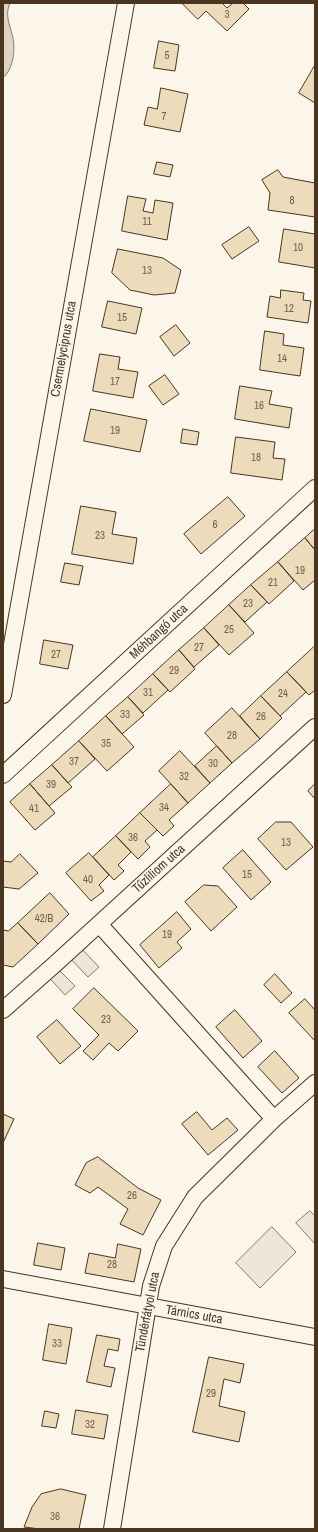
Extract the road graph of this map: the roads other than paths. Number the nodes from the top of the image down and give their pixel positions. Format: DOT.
graph roads {
  1 [pos="126,3"];
  2 [pos="315,488"];
  3 [pos="3,695"];
  4 [pos="315,727"];
  5 [pos="3,775"];
  6 [pos="99,924"];
  7 [pos="3,1010"];
  8 [pos="315,1083"];
  9 [pos="274,1119"];
  10 [pos="3,1279"];
  11 [pos="147,1307"];
  12 [pos="315,1337"];
  13 [pos="112,1529"];
  1 -- 3 [label="street, Csermelyciprus utca"];
  2 -- 5 [label="street, Méhbangó utca"];
  4 -- 6 [label="street, Tűzliliom utca"];
  6 -- 7 [label="street, Tűzliliom utca"];
  6 -- 9 [label="street"];
  8 -- 9 [label="street, Tündérfátyol utca"];
  9 -- 11 [label="street, Tündérfátyol utca"];
  10 -- 11 [label="street, Tárnics utca"];
  11 -- 12 [label="street, Tárnics utca"];
  11 -- 13 [label="street, Tündérfátyol utca"];
}
